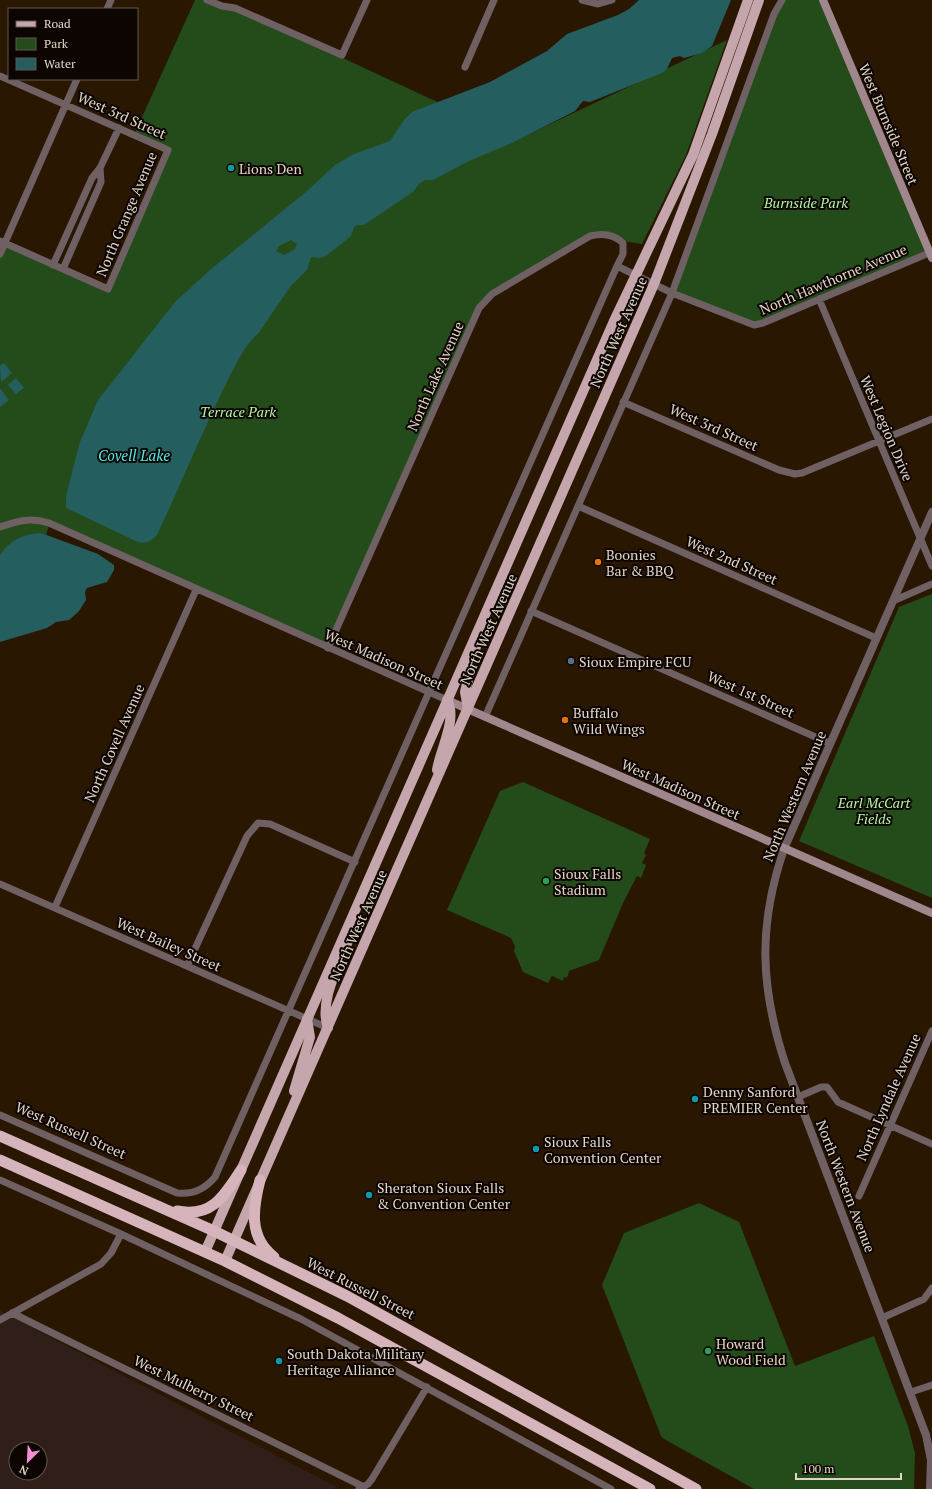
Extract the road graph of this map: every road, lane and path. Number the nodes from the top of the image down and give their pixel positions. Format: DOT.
graph roads {
  1 [pos="207,0"];
  2 [pos="239,0"];
  3 [pos="367,0"];
  4 [pos="494,0"];
  5 [pos="582,0"];
  6 [pos="612,0"];
  7 [pos="748,0"];
  8 [pos="759,0"];
  9 [pos="782,0"];
  10 [pos="823,0"];
  11 [pos="235,8"];
  12 [pos="464,67"];
  13 [pos="9,80"];
  14 [pos="77,80"];
  15 [pos="66,105"];
  16 [pos="119,128"];
  17 [pos="168,150"];
  18 [pos="100,168"];
  19 [pos="2,242"];
  20 [pos="0,254"];
  21 [pos="931,256"];
  22 [pos="53,265"];
  23 [pos="617,266"];
  24 [pos="63,269"];
  25 [pos="635,276"];
  26 [pos="654,284"];
  27 [pos="672,293"];
  28 [pos="819,299"];
  29 [pos="623,402"];
  30 [pos="932,419"];
  31 [pos="878,440"];
  32 [pos="578,506"];
  33 [pos="932,512"];
  34 [pos="0,527"];
  35 [pos="920,538"];
  36 [pos="932,566"];
  37 [pos="932,584"];
  38 [pos="196,590"];
  39 [pos="893,601"];
  40 [pos="531,611"];
  41 [pos="478,630"];
  42 [pos="876,638"];
  43 [pos="328,648"];
  44 [pos="429,693"];
  45 [pos="447,700"];
  46 [pos="468,709"];
  47 [pos="485,717"];
  48 [pos="829,743"];
  49 [pos="436,784"];
  50 [pos="784,848"];
  51 [pos="355,862"];
  52 [pos="0,884"];
  53 [pos="55,907"];
  54 [pos="356,907"];
  55 [pos="932,913"];
  56 [pos="187,966"];
  57 [pos="289,1011"];
  58 [pos="307,1019"];
  59 [pos="328,1028"];
  60 [pos="932,1031"];
  61 [pos="798,1097"];
  62 [pos="292,1106"];
  63 [pos="0,1115"];
  64 [pos="889,1126"];
  65 [pos="0,1136"];
  66 [pos="932,1144"];
  67 [pos="0,1160"];
  68 [pos="240,1170"];
  69 [pos="0,1180"];
  70 [pos="260,1180"];
  71 [pos="198,1191"];
  72 [pos="134,1196"];
  73 [pos="859,1196"];
  74 [pos="214,1231"];
  75 [pos="121,1234"];
  76 [pos="234,1241"];
  77 [pos="205,1252"];
  78 [pos="225,1261"];
  79 [pos="289,1268"];
  80 [pos="932,1288"];
  81 [pos="12,1313"];
  82 [pos="882,1318"];
  83 [pos="0,1320"];
  84 [pos="932,1385"];
  85 [pos="427,1386"];
  86 [pos="911,1392"];
  87 [pos="361,1488"];
  88 [pos="611,1489"];
  89 [pos="650,1489"];
  90 [pos="696,1489"];
  91 [pos="930,1489"];
  1 -- 11 [label="street"];
  2 -- 11 [label="street"];
  3 -- 11 [label="street"];
  4 -- 12 [label="street"];
  5 -- 6 [label="street"];
  7 -- 25 [label="main road, North West Avenue"];
  8 -- 26 [label="main road, North West Avenue"];
  9 -- 27 [label="street"];
  10 -- 21 [label="main road, West Burnside Street"];
  13 -- 15 [label="street, West 3rd Street"];
  14 -- 15 [label="street"];
  15 -- 16 [label="street, West 3rd Street"];
  15 -- 19 [label="street"];
  16 -- 17 [label="street, West 3rd Street"];
  16 -- 18 [label="street"];
  17 -- 24 [label="street, North Grange Avenue"];
  18 -- 22 [label="street"];
  18 -- 24 [label="street"];
  19 -- 20 [label="street"];
  19 -- 22 [label="street"];
  21 -- 28 [label="street, North Hawthorne Avenue"];
  22 -- 24 [label="street"];
  23 -- 25 [label="street"];
  23 -- 43 [label="street, North Lake Avenue"];
  23 -- 44 [label="street, North West Avenue"];
  25 -- 26 [label="street, North Hawthorne Avenue"];
  25 -- 41 [label="main road, North West Avenue"];
  26 -- 27 [label="street, North Hawthorne Avenue"];
  26 -- 46 [label="main road, North West Avenue"];
  27 -- 28 [label="street, North Hawthorne Avenue"];
  27 -- 29 [label="street"];
  28 -- 31 [label="street, West Legion Drive"];
  29 -- 31 [label="street, West 3rd Street"];
  29 -- 32 [label="street"];
  30 -- 31 [label="street"];
  31 -- 35 [label="street, West Legion Drive"];
  32 -- 40 [label="street"];
  32 -- 42 [label="street, West 2nd Street"];
  33 -- 35 [label="street, North Western Avenue"];
  34 -- 38 [label="street, West Madison Street"];
  35 -- 36 [label="street, West Legion Drive"];
  35 -- 39 [label="street, North Western Avenue"];
  37 -- 39 [label="street"];
  38 -- 43 [label="street, West Madison Street"];
  38 -- 53 [label="street, North Covell Avenue"];
  39 -- 42 [label="street, North Western Avenue"];
  40 -- 47 [label="street"];
  40 -- 48 [label="street, West 1st Street"];
  41 -- 45 [label="main road, North West Avenue"];
  41 -- 46 [label="main road"];
  42 -- 48 [label="street, North Western Avenue"];
  43 -- 44 [label="street, West Madison Street"];
  44 -- 45 [label="street, West Madison Street"];
  44 -- 51 [label="street, North West Avenue"];
  45 -- 46 [label="main road, West Madison Street"];
  45 -- 49 [label="main road"];
  45 -- 54 [label="main road, North West Avenue"];
  46 -- 47 [label="main road, West Madison Street"];
  46 -- 49 [label="main road, North West Avenue"];
  47 -- 50 [label="main road, West Madison Street"];
  48 -- 50 [label="street, North Western Avenue"];
  49 -- 59 [label="main road, North West Avenue"];
  50 -- 55 [label="main road, West Madison Street"];
  50 -- 61 [label="street, North Western Avenue"];
  51 -- 56 [label="street"];
  51 -- 57 [label="street, North West Avenue"];
  52 -- 53 [label="street, West Bailey Street"];
  53 -- 56 [label="street, West Bailey Street"];
  54 -- 58 [label="main road, North West Avenue"];
  54 -- 59 [label="main road"];
  56 -- 57 [label="street, West Bailey Street"];
  57 -- 58 [label="street, West Bailey Street"];
  57 -- 71 [label="street, North West Avenue"];
  58 -- 59 [label="street, West Bailey Street"];
  58 -- 62 [label="main road"];
  58 -- 68 [label="main road, North West Avenue"];
  59 -- 62 [label="main road, North West Avenue"];
  60 -- 64 [label="street, North Lyndale Avenue"];
  61 -- 64 [label="street"];
  61 -- 82 [label="street, North Western Avenue"];
  62 -- 70 [label="main road, North West Avenue"];
  63 -- 71 [label="street, West Russell Street"];
  64 -- 66 [label="street"];
  64 -- 73 [label="street, North Lyndale Avenue"];
  65 -- 72 [label="highway, West Russell Street"];
  67 -- 77 [label="highway"];
  68 -- 72 [label="highway"];
  68 -- 74 [label="main road, North West Avenue"];
  69 -- 75 [label="street"];
  70 -- 76 [label="main road, North West Avenue"];
  70 -- 79 [label="highway"];
  72 -- 74 [label="highway, West Russell Street"];
  74 -- 76 [label="highway, West Russell Street"];
  74 -- 77 [label="main road, North West Avenue"];
  75 -- 81 [label="street"];
  75 -- 85 [label="street"];
  76 -- 78 [label="main road, North West Avenue"];
  76 -- 79 [label="highway, West Russell Street"];
  77 -- 78 [label="highway"];
  78 -- 89 [label="highway"];
  79 -- 90 [label="highway, West Russell Street"];
  80 -- 82 [label="street"];
  81 -- 83 [label="street"];
  81 -- 87 [label="street, West Mulberry Street"];
  82 -- 86 [label="street, North Western Avenue"];
  84 -- 86 [label="street"];
  85 -- 87 [label="street"];
  85 -- 88 [label="street"];
  86 -- 91 [label="street, North Western Avenue"];
}
